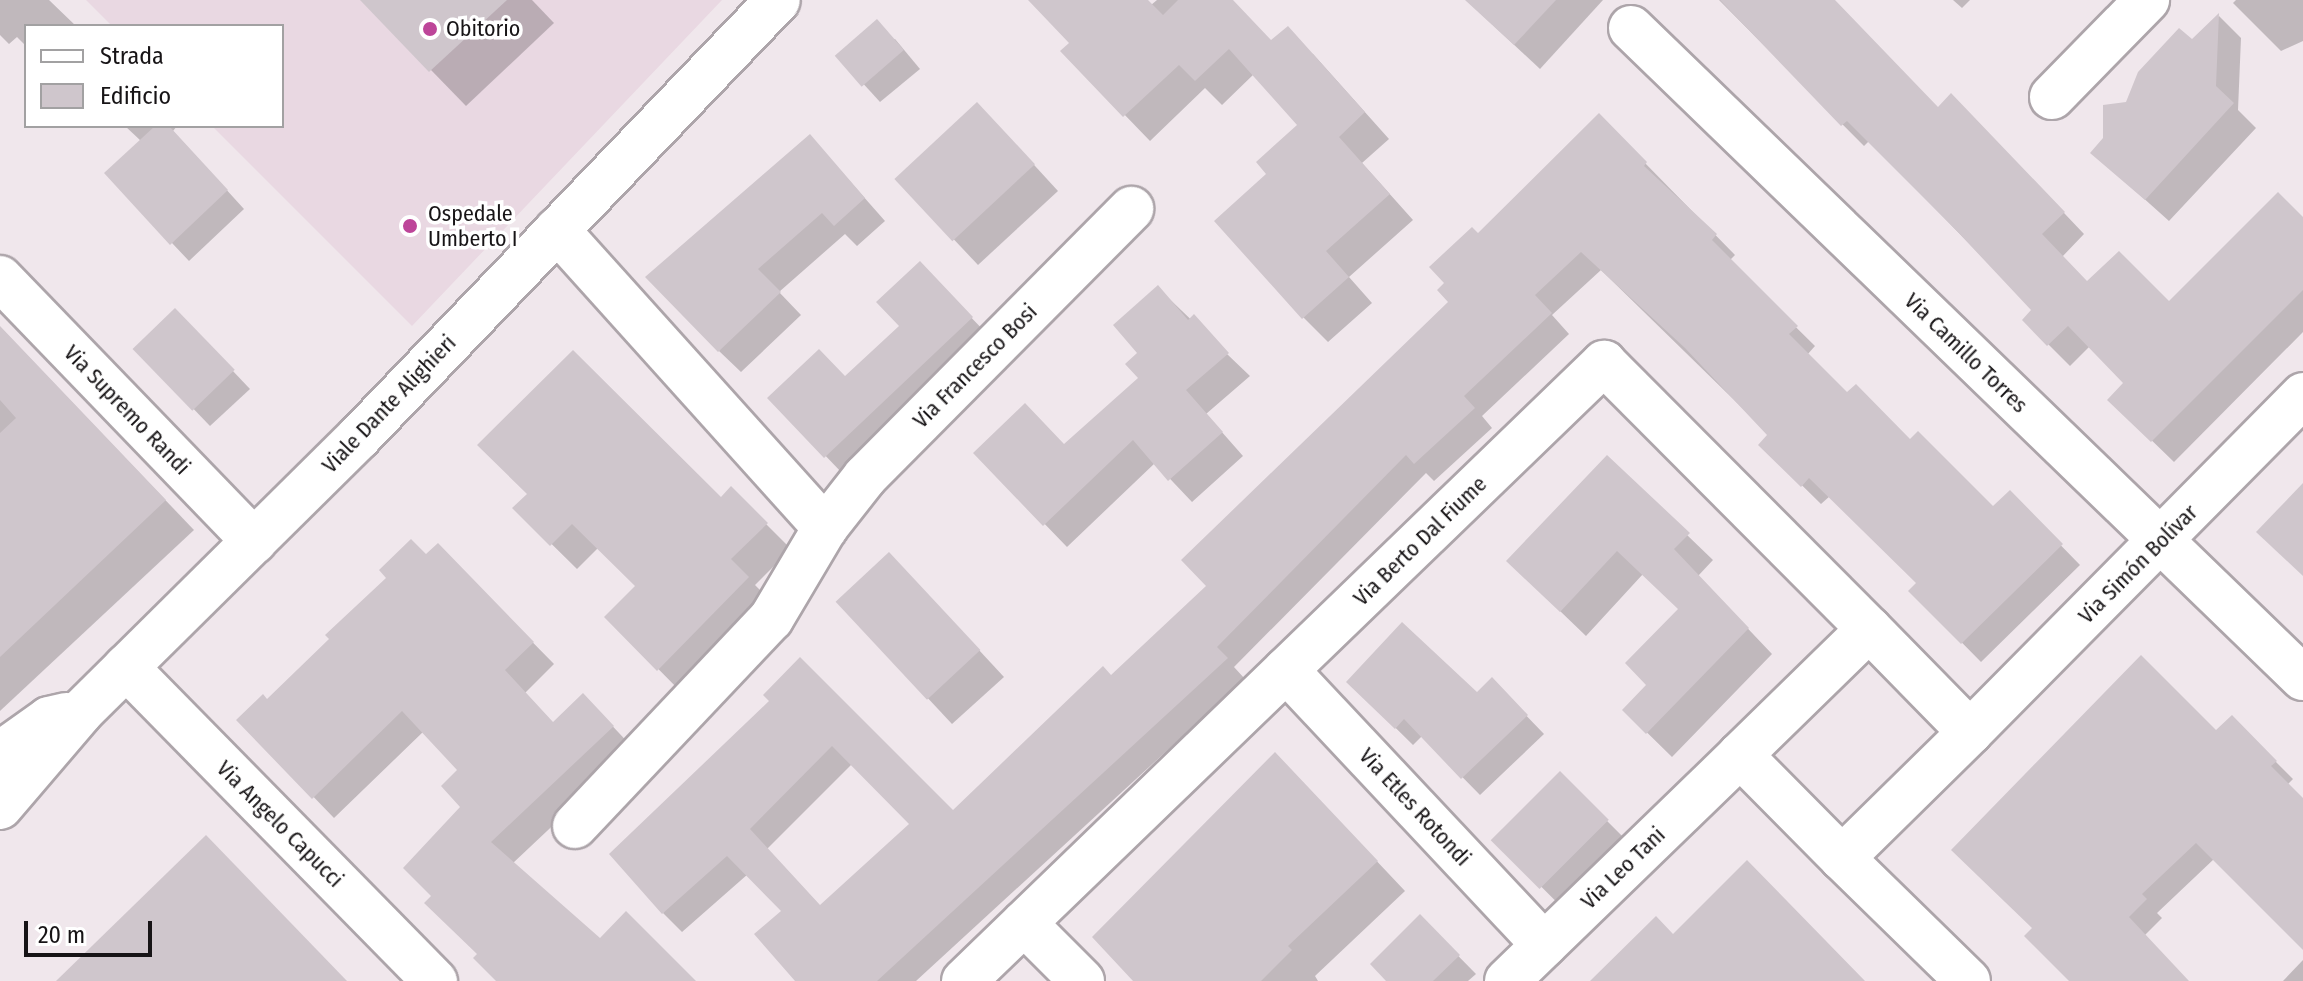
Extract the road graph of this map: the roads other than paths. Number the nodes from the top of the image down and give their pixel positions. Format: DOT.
graph roads {
  1 [pos="778,0"];
  2 [pos="2147,0"];
  3 [pos="1631,28"];
  4 [pos="2052,97"];
  5 [pos="1131,209"];
  6 [pos="557,230"];
  7 [pos="0,278"];
  8 [pos="2303,395"];
  9 [pos="825,528"];
  10 [pos="254,541"];
  11 [pos="2161,543"];
  12 [pos="1869,629"];
  13 [pos="126,667"];
  14 [pos="1286,670"];
  15 [pos="2303,678"];
  16 [pos="81,712"];
  17 [pos="1970,732"];
  18 [pos="0,754"];
  19 [pos="1740,755"];
  20 [pos="0,807"];
  21 [pos="575,826"];
  22 [pos="1842,858"];
  23 [pos="1024,923"];
  24 [pos="1544,945"];
  25 [pos="435,981"];
  26 [pos="964,981"];
  27 [pos="1082,981"];
  28 [pos="1507,981"];
  29 [pos="1968,981"];
  1 -- 6 [label="street, Viale Dante Alighieri"];
  2 -- 4 [label="street"];
  3 -- 11 [label="street, Via Camillo Torres"];
  5 -- 9 [label="street, Via Francesco Bosi"];
  6 -- 9 [label="street"];
  6 -- 10 [label="street, Viale Dante Alighieri"];
  7 -- 10 [label="street, Via Supremo Randi"];
  8 -- 11 [label="street, Via Simón Bolívar"];
  9 -- 21 [label="street, Via Francesco Bosi"];
  10 -- 13 [label="street, Viale Dante Alighieri"];
  11 -- 15 [label="street, Via Camillo Torres"];
  11 -- 17 [label="street, Via Simón Bolívar"];
  12 -- 14 [label="street, Via Berto Dal Fiume"];
  12 -- 17 [label="street"];
  12 -- 19 [label="street, Via Leo Tani"];
  13 -- 16 [label="street, Viale Dante Alighieri"];
  13 -- 25 [label="street, Via Angelo Capucci"];
  14 -- 23 [label="street, Via Berto Dal Fiume"];
  14 -- 24 [label="street, Via Etles Rotondi"];
  16 -- 18 [label="street"];
  16 -- 20 [label="street, Viale Dante Alighieri"];
  17 -- 22 [label="street, Via Simón Bolívar"];
  19 -- 22 [label="street"];
  19 -- 24 [label="street, Via Leo Tani"];
  22 -- 29 [label="street"];
  23 -- 26 [label="street, Via Berto Dal Fiume"];
  23 -- 27 [label="street"];
  24 -- 28 [label="street, Via Leo Tani"];
}
